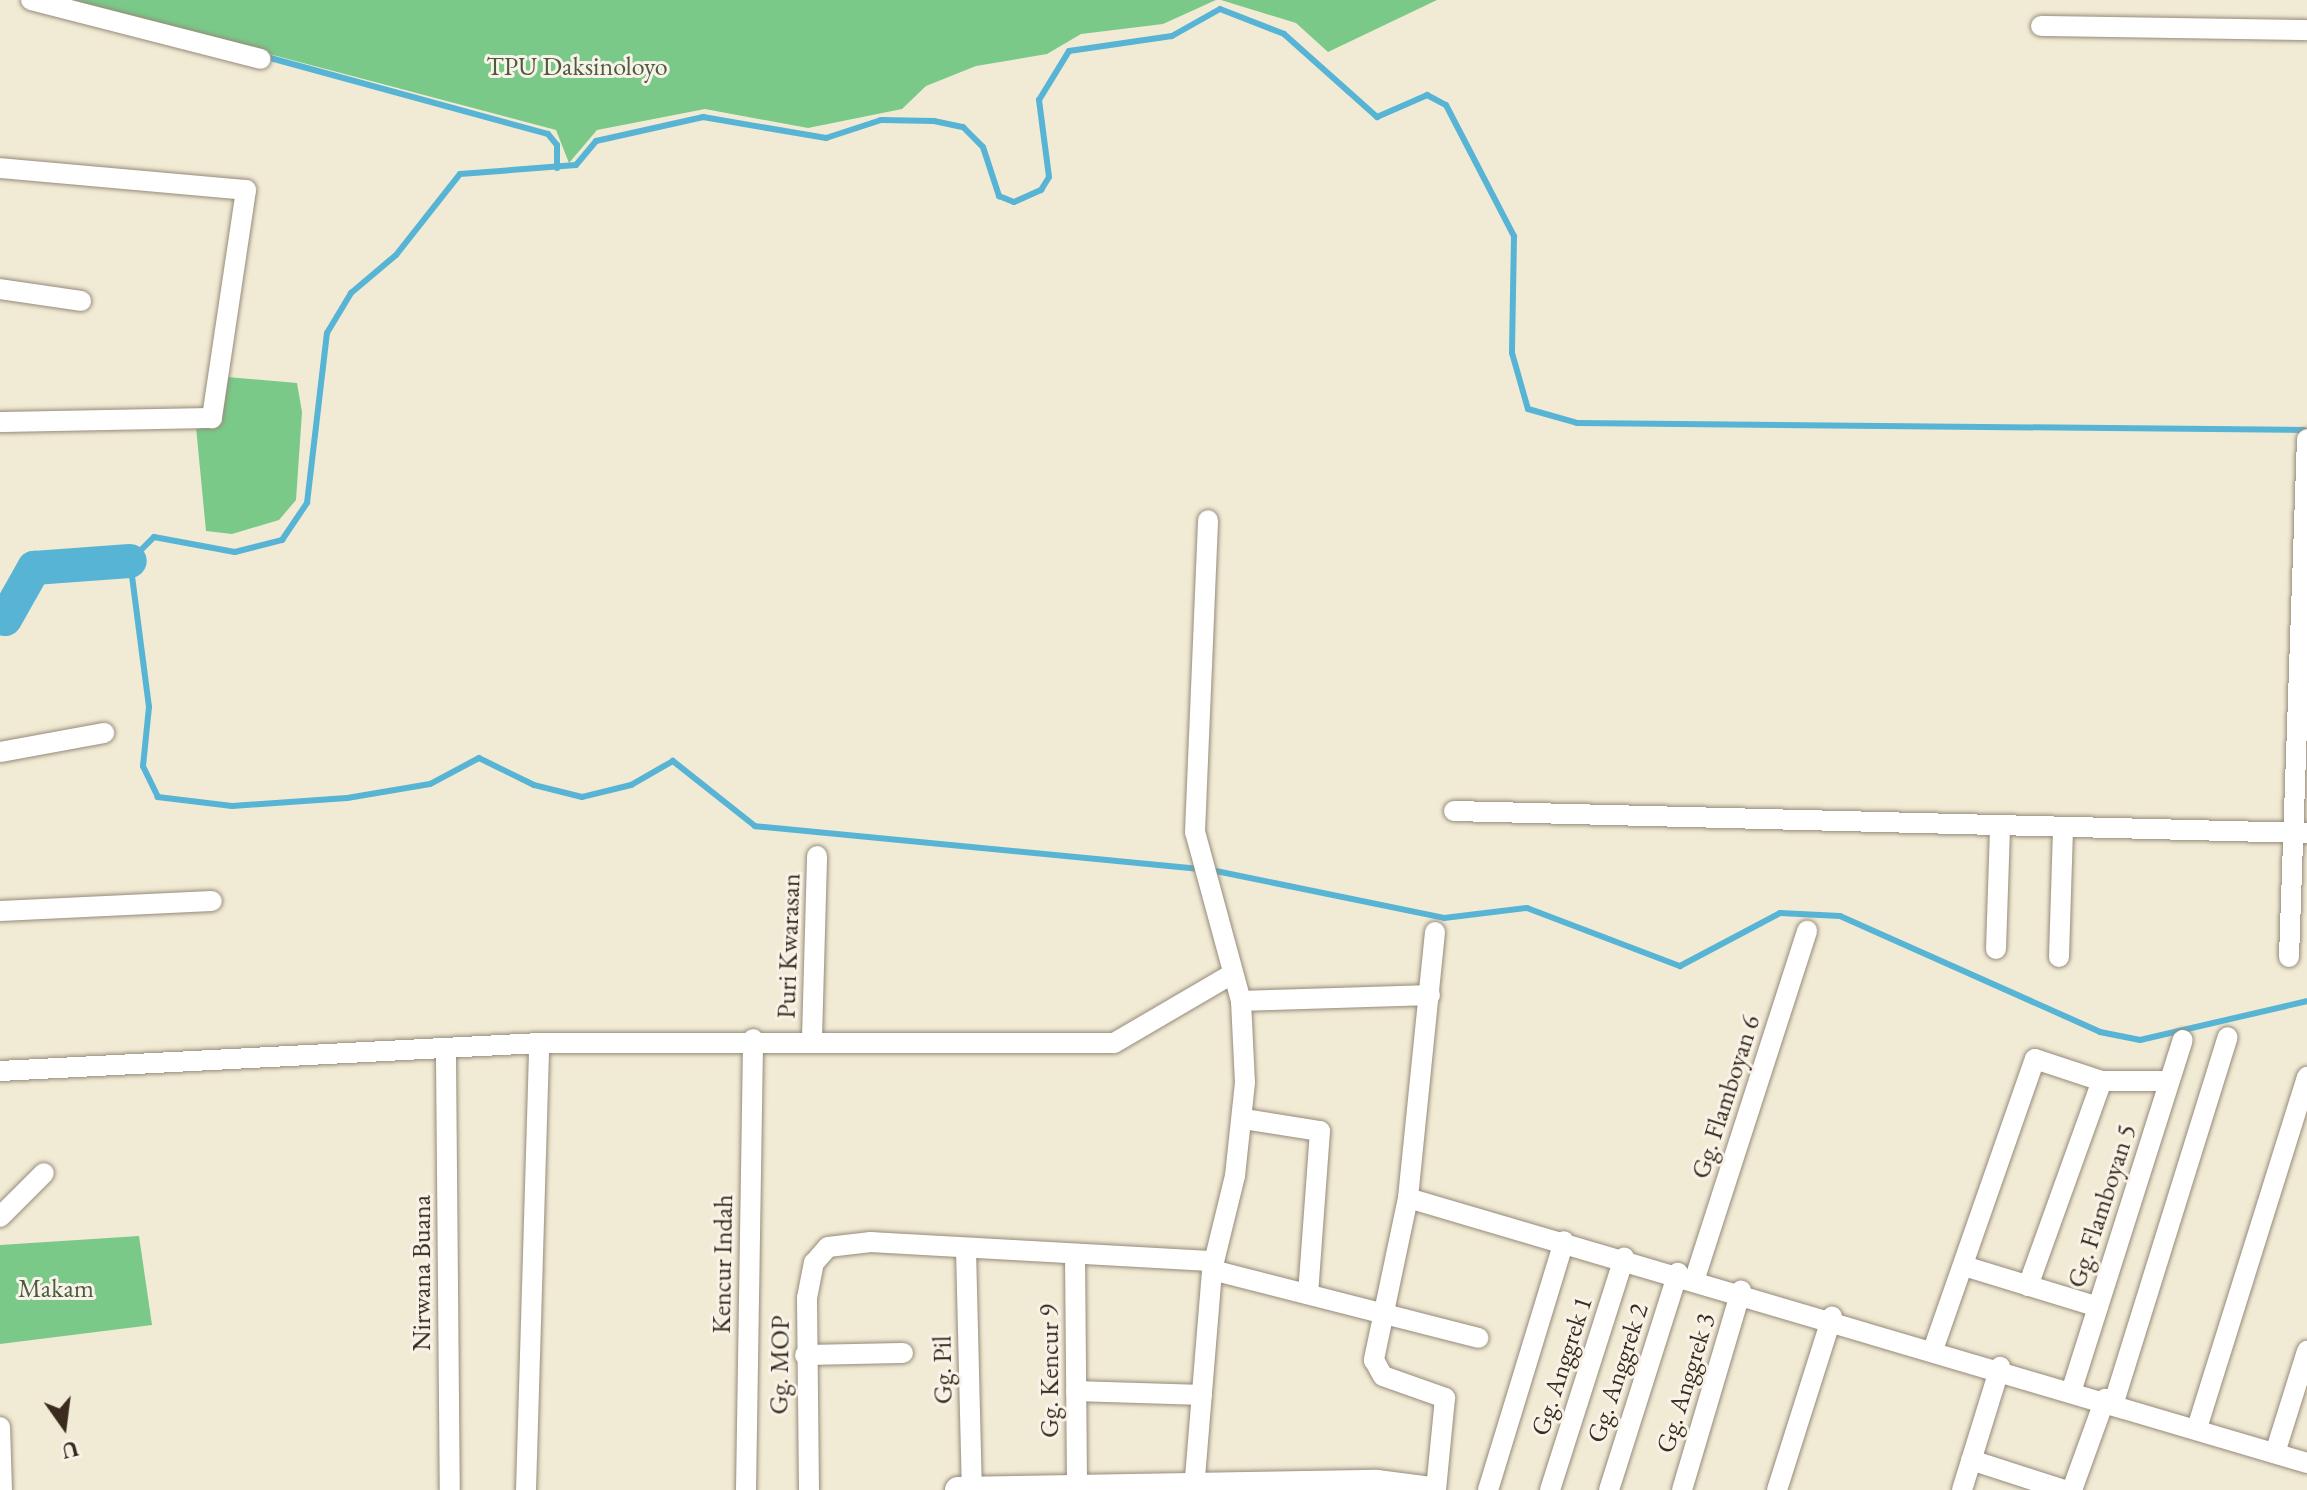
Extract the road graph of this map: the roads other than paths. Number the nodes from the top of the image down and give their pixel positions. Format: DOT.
graph roads {
  1 [pos="31,0"];
  2 [pos="2041,26"];
  3 [pos="2307,30"];
  4 [pos="261,59"];
  5 [pos="0,168"];
  6 [pos="0,289"];
  7 [pos="81,301"];
  8 [pos="0,422"];
  9 [pos="2307,439"];
  10 [pos="1208,520"];
  11 [pos="104,733"];
  12 [pos="0,752"];
  13 [pos="1454,811"];
  14 [pos="2000,828"];
  15 [pos="2063,830"];
  16 [pos="2300,833"];
  17 [pos="817,856"];
  18 [pos="212,901"];
  19 [pos="0,911"];
  20 [pos="1807,931"];
  21 [pos="1435,932"];
  22 [pos="1996,949"];
  23 [pos="2059,957"];
  24 [pos="2289,957"];
  25 [pos="1232,974"];
  26 [pos="1430,995"];
  27 [pos="1241,1001"];
  28 [pos="2228,1037"];
  29 [pos="812,1038"];
  30 [pos="753,1039"];
  31 [pos="2183,1040"];
  32 [pos="539,1043"];
  33 [pos="446,1057"];
  34 [pos="0,1071"];
  35 [pos="2307,1077"];
  36 [pos="2102,1081"];
  37 [pos="2169,1081"];
  38 [pos="1244,1119"];
  39 [pos="44,1173"];
  40 [pos="1408,1198"];
  41 [pos="0,1217"];
  42 [pos="1564,1241"];
  43 [pos="966,1249"];
  44 [pos="1075,1254"];
  45 [pos="1624,1258"];
  46 [pos="1212,1266"];
  47 [pos="1964,1266"];
  48 [pos="1686,1275"];
  49 [pos="2028,1286"];
  50 [pos="1741,1291"];
  51 [pos="1308,1293"];
  52 [pos="2098,1307"];
  53 [pos="1387,1312"];
  54 [pos="1832,1317"];
  55 [pos="1478,1338"];
  56 [pos="1934,1347"];
  57 [pos="2307,1351"];
  58 [pos="903,1353"];
  59 [pos="805,1355"];
  60 [pos="2000,1367"];
  61 [pos="2072,1389"];
  62 [pos="1076,1391"];
  63 [pos="1202,1395"];
  64 [pos="2110,1400"];
  65 [pos="0,1427"];
  66 [pos="2197,1428"];
  67 [pos="2275,1453"];
  68 [pos="1971,1460"];
  69 [pos="2307,1463"];
  70 [pos="1252,1486"];
  71 [pos="1077,1488"];
  72 [pos="1194,1488"];
  73 [pos="2,1490"];
  74 [pos="450,1490"];
  75 [pos="526,1490"];
  76 [pos="746,1490"];
  77 [pos="809,1490"];
  78 [pos="958,1490"];
  79 [pos="972,1490"];
  80 [pos="1433,1490"];
  81 [pos="1488,1490"];
  82 [pos="1550,1490"];
  83 [pos="1609,1490"];
  84 [pos="1682,1490"];
  85 [pos="1777,1490"];
  86 [pos="1962,1490"];
  87 [pos="2064,1490"];
  88 [pos="2072,1490"];
  1 -- 4 [label="street"];
  2 -- 3 [label="street"];
  5 -- 8 [label="street"];
  6 -- 7 [label="street"];
  9 -- 16 [label="street"];
  10 -- 25 [label="street"];
  11 -- 12 [label="street"];
  13 -- 14 [label="street"];
  14 -- 15 [label="street"];
  14 -- 22 [label="street"];
  15 -- 16 [label="street"];
  15 -- 23 [label="street"];
  16 -- 24 [label="street"];
  17 -- 29 [label="street, Puri Kwarasan"];
  18 -- 19 [label="street"];
  20 -- 48 [label="street, Gg. Flamboyan 6"];
  21 -- 26 [label="street"];
  25 -- 27 [label="street"];
  25 -- 29 [label="street"];
  26 -- 27 [label="street"];
  26 -- 40 [label="street"];
  27 -- 38 [label="street"];
  28 -- 64 [label="street"];
  29 -- 30 [label="street"];
  30 -- 32 [label="street"];
  30 -- 76 [label="street, Kencur Indah"];
  31 -- 37 [label="street, Gg. Flamboyan 5"];
  32 -- 34 [label="street"];
  32 -- 75 [label="street"];
  33 -- 74 [label="street, Nirwana Buana"];
  35 -- 66 [label="street"];
  36 -- 37 [label="street"];
  36 -- 47 [label="street"];
  36 -- 49 [label="street"];
  37 -- 52 [label="street, Gg. Flamboyan 5"];
  38 -- 46 [label="street"];
  38 -- 51 [label="street"];
  39 -- 41 [label="street"];
  40 -- 42 [label="street"];
  40 -- 53 [label="street"];
  42 -- 45 [label="street"];
  42 -- 81 [label="street"];
  43 -- 44 [label="street"];
  43 -- 59 [label="street, Gg. MOP"];
  43 -- 79 [label="street, Gg. Pil"];
  44 -- 46 [label="street"];
  44 -- 62 [label="street, Gg. Kencur 9"];
  45 -- 48 [label="street"];
  45 -- 82 [label="street, Gg. Anggrek 1"];
  46 -- 51 [label="street"];
  46 -- 63 [label="street"];
  47 -- 49 [label="street"];
  47 -- 56 [label="street"];
  48 -- 50 [label="street"];
  48 -- 83 [label="street, Gg. Anggrek 2"];
  49 -- 52 [label="street"];
  50 -- 54 [label="street"];
  50 -- 84 [label="street, Gg. Anggrek 3"];
  51 -- 53 [label="street"];
  52 -- 61 [label="street, Gg. Flamboyan 5"];
  53 -- 55 [label="street"];
  53 -- 80 [label="street"];
  54 -- 56 [label="street"];
  54 -- 85 [label="street"];
  56 -- 60 [label="street"];
  57 -- 67 [label="street"];
  58 -- 59 [label="street"];
  59 -- 77 [label="street, Gg. MOP"];
  60 -- 61 [label="street"];
  60 -- 68 [label="street"];
  61 -- 64 [label="street"];
  62 -- 63 [label="street"];
  62 -- 71 [label="street, Gg. Kencur 9"];
  63 -- 72 [label="street"];
  64 -- 66 [label="street"];
  64 -- 88 [label="street"];
  65 -- 73 [label="street"];
  66 -- 67 [label="street"];
  67 -- 69 [label="street"];
  68 -- 86 [label="street"];
  68 -- 87 [label="street"];
  70 -- 72 [label="street"];
  70 -- 80 [label="street"];
  71 -- 72 [label="street"];
  71 -- 79 [label="street"];
  78 -- 79 [label="street"];
}
